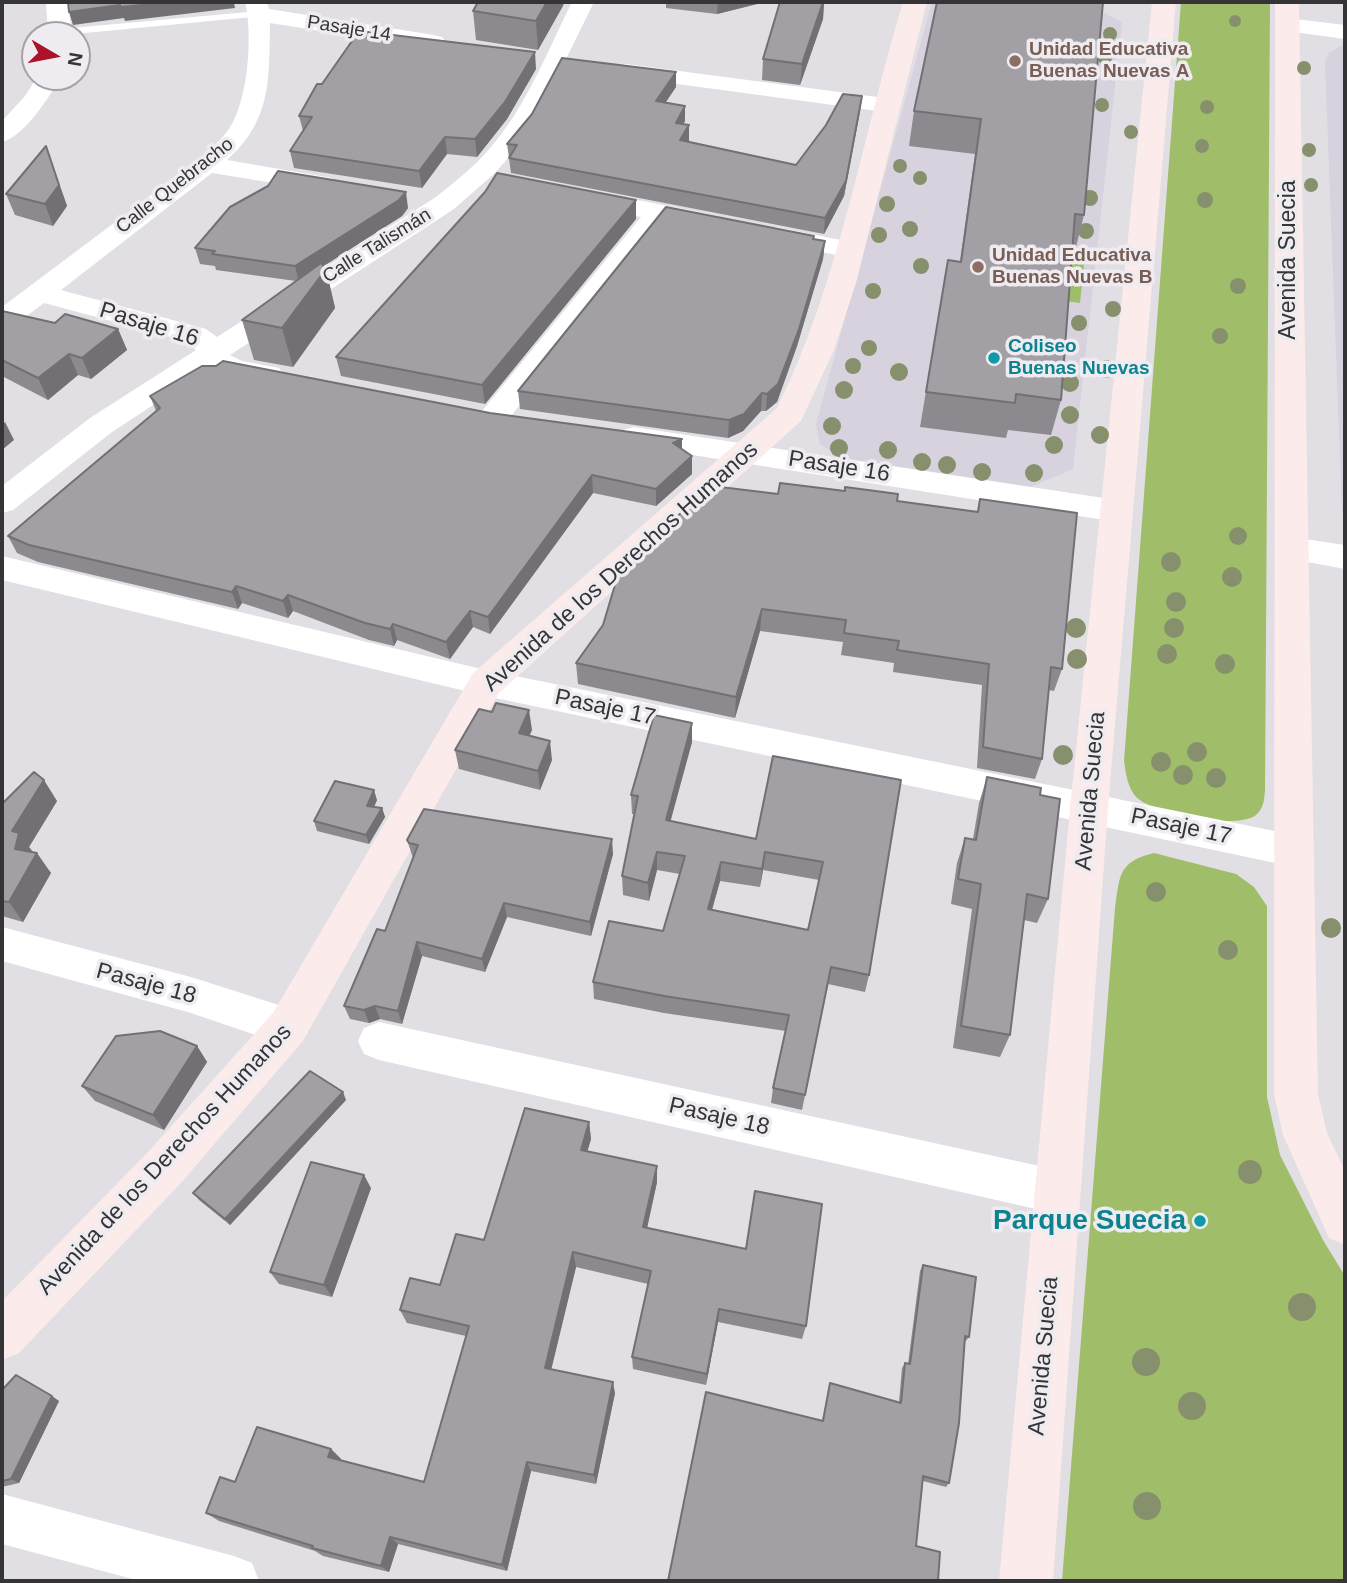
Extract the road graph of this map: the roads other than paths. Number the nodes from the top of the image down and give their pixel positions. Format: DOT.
graph roads {
  1 [pos="57,2"];
  2 [pos="583,2"];
  3 [pos="915,2"];
  4 [pos="1164,2"];
  5 [pos="257,8"];
  6 [pos="1287,13"];
  7 [pos="59,21"];
  8 [pos="91,30"];
  9 [pos="1345,32"];
  10 [pos="460,47"];
  11 [pos="527,57"];
  12 [pos="554,62"];
  13 [pos="582,65"];
  14 [pos="610,69"];
  15 [pos="40,91"];
  16 [pos="885,105"];
  17 [pos="2,135"];
  18 [pos="207,164"];
  19 [pos="477,177"];
  20 [pos="503,182"];
  21 [pos="352,188"];
  22 [pos="568,195"];
  23 [pos="405,197"];
  24 [pos="445,203"];
  25 [pos="659,212"];
  26 [pos="728,226"];
  27 [pos="755,231"];
  28 [pos="851,250"];
  29 [pos="40,293"];
  30 [pos="2,321"];
  31 [pos="211,352"];
  32 [pos="294,380"];
  33 [pos="493,418"];
  34 [pos="601,433"];
  35 [pos="748,453"];
  36 [pos="2,502"];
  37 [pos="1118,511"];
  38 [pos="1292,549"];
  39 [pos="1345,557"];
  40 [pos="2,568"];
  41 [pos="486,683"];
  42 [pos="1089,808"];
  43 [pos="1294,851"];
  44 [pos="2,944"];
  45 [pos="288,1027"];
  46 [pos="379,1041"];
  47 [pos="1058,1192"];
  48 [pos="1345,1222"];
  49 [pos="2,1336"];
  50 [pos="2,1519"];
  51 [pos="234,1581"];
  52 [pos="1026,1581"];
  1 -- 7 [label="street"];
  2 -- 12 [label="street, Calle Talismán"];
  3 -- 16 [label="main road, Avenida de los Derechos Humanos"];
  4 -- 37 [label="main road, Avenida Suecia"];
  5 -- 8 [label="lane, Pasaje 14"];
  5 -- 10 [label="street, Pasaje 14"];
  5 -- 18 [label="street, Calle Quebracho"];
  6 -- 9 [label="street"];
  6 -- 38 [label="main road, Avenida Suecia"];
  11 -- 12 [label="street"];
  12 -- 13 [label="street"];
  12 -- 19 [label="street, Calle Talismán"];
  14 -- 16 [label="street"];
  15 -- 17 [label="street"];
  16 -- 28 [label="main road, Avenida de los Derechos Humanos"];
  18 -- 21 [label="street"];
  18 -- 29 [label="street, Calle Quebracho"];
  19 -- 20 [label="street"];
  19 -- 24 [label="street, Calle Talismán"];
  22 -- 25 [label="street"];
  23 -- 24 [label="street"];
  24 -- 31 [label="street, Calle Talismán"];
  25 -- 26 [label="street"];
  25 -- 33 [label="street"];
  27 -- 28 [label="street"];
  28 -- 35 [label="main road, Avenida de los Derechos Humanos"];
  29 -- 30 [label="street, Calle Quebracho"];
  29 -- 31 [label="street, Pasaje 16"];
  31 -- 32 [label="street, Pasaje 16"];
  31 -- 36 [label="street, Calle Talismán"];
  34 -- 35 [label="street, Pasaje 16"];
  35 -- 37 [label="street, Pasaje 16"];
  35 -- 41 [label="main road, Avenida de los Derechos Humanos"];
  37 -- 42 [label="main road, Avenida Suecia"];
  38 -- 39 [label="street"];
  38 -- 43 [label="main road, Avenida Suecia"];
  40 -- 41 [label="street, Pasaje 17"];
  41 -- 42 [label="street, Pasaje 17"];
  41 -- 45 [label="main road, Avenida de los Derechos Humanos"];
  42 -- 43 [label="street, Pasaje 17"];
  42 -- 47 [label="main road, Avenida Suecia"];
  43 -- 48 [label="main road, Avenida Suecia"];
  44 -- 45 [label="street, Pasaje 18"];
  45 -- 49 [label="main road, Avenida de los Derechos Humanos"];
  46 -- 47 [label="street, Pasaje 18"];
  47 -- 52 [label="main road, Avenida Suecia"];
  50 -- 51 [label="street"];
}
